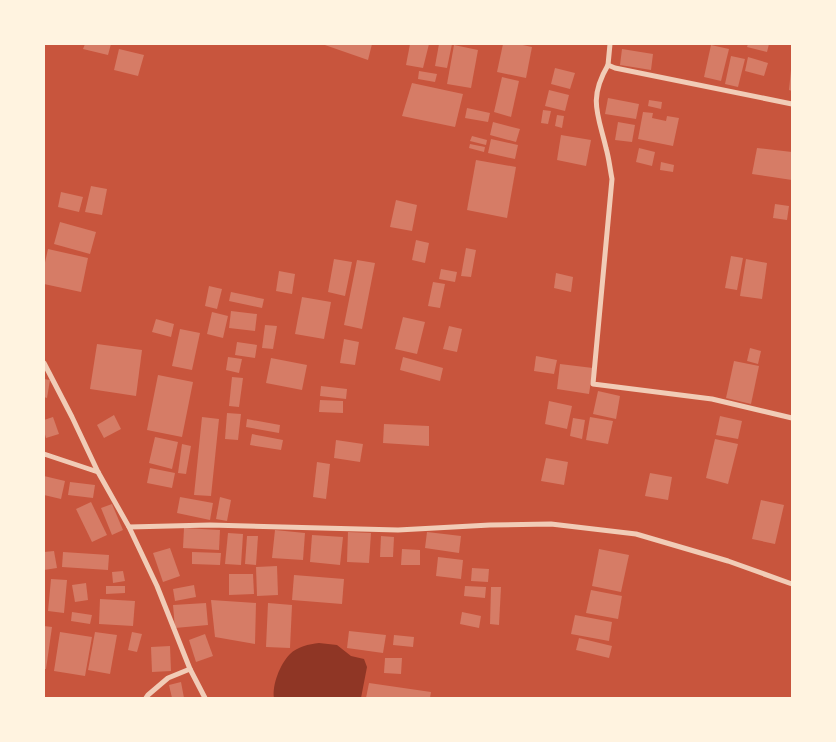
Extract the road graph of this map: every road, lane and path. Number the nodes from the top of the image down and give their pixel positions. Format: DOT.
graph roads {
  1 [pos="610,44"];
  2 [pos="608,65"];
  3 [pos="792,104"];
  4 [pos="44,364"];
  5 [pos="792,418"];
  6 [pos="44,454"];
  7 [pos="98,472"];
  8 [pos="129,527"];
  9 [pos="792,584"];
  10 [pos="190,669"];
  11 [pos="146,698"];
  12 [pos="205,698"];
  1 -- 2 [label="street"];
  2 -- 3 [label="street"];
  2 -- 5 [label="street"];
  4 -- 7 [label="street"];
  6 -- 7 [label="street"];
  7 -- 8 [label="street"];
  8 -- 9 [label="street"];
  8 -- 10 [label="street"];
  10 -- 11 [label="street"];
  10 -- 12 [label="street"];
}
